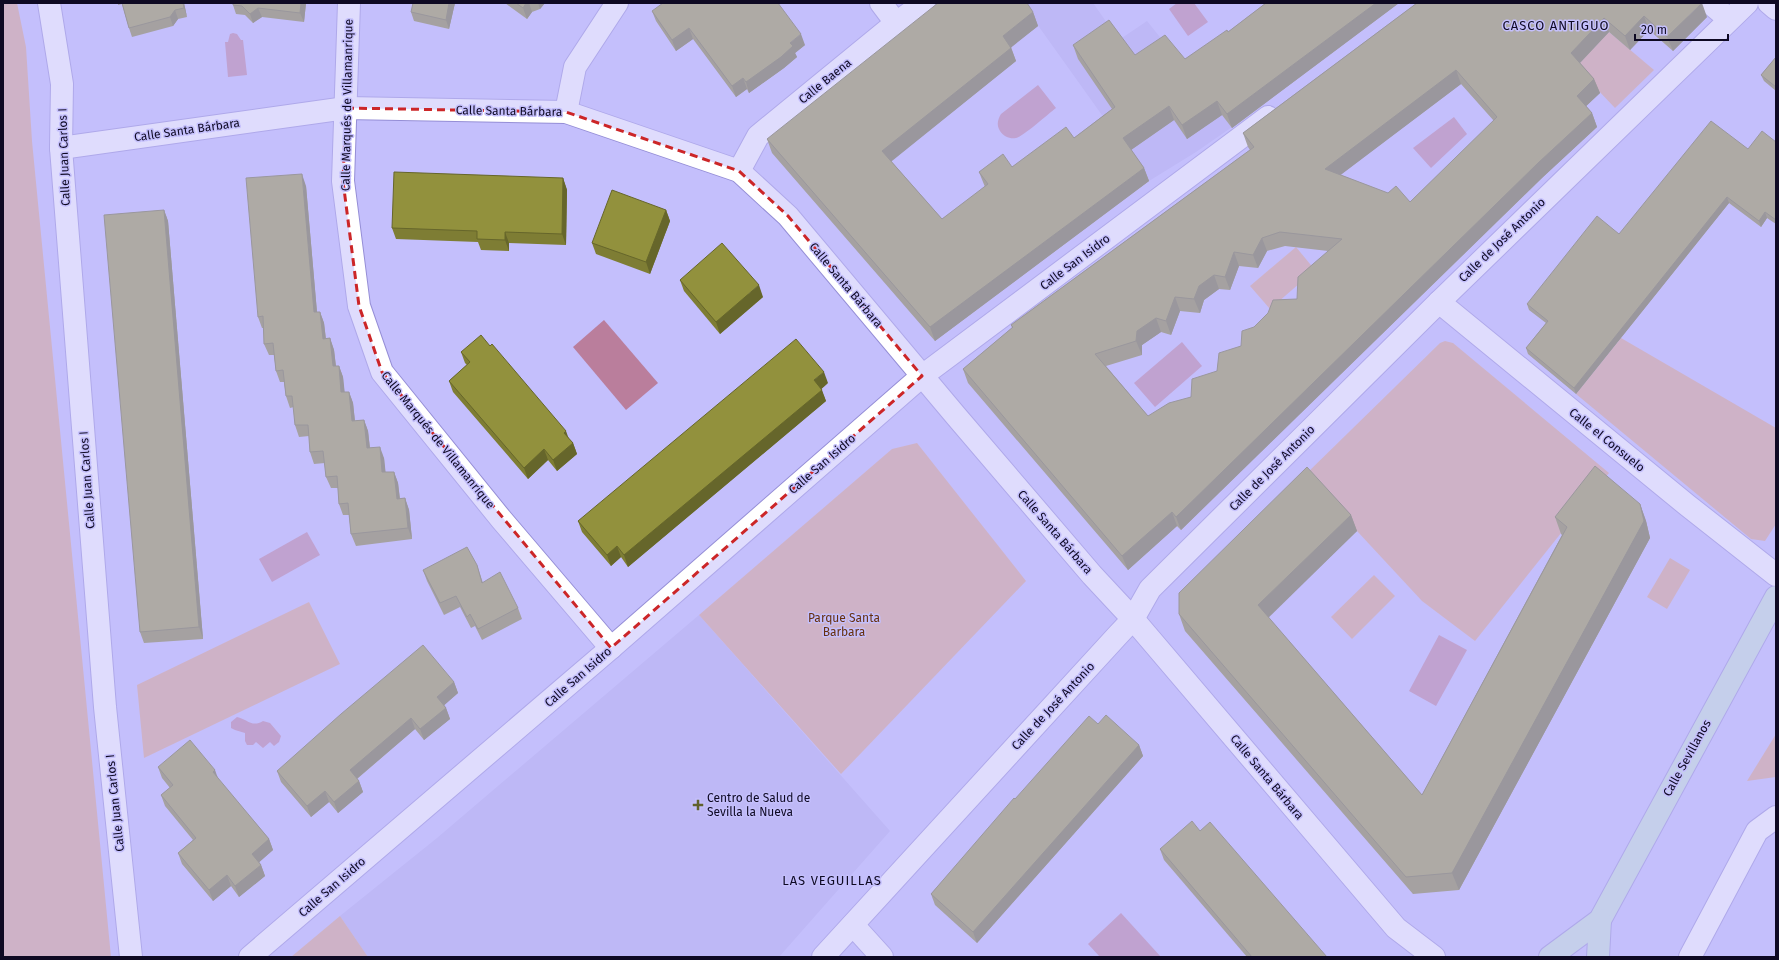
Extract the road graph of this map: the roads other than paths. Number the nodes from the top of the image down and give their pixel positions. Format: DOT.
graph roads {
  1 [pos="49,3"];
  2 [pos="349,3"];
  3 [pos="617,3"];
  4 [pos="882,3"];
  5 [pos="924,3"];
  6 [pos="1710,3"];
  7 [pos="1746,3"];
  8 [pos="1769,3"];
  9 [pos="1776,9"];
  10 [pos="1729,19"];
  11 [pos="896,23"];
  12 [pos="1286,104"];
  13 [pos="346,108"];
  14 [pos="566,112"];
  15 [pos="62,148"];
  16 [pos="738,171"];
  17 [pos="1439,302"];
  18 [pos="922,376"];
  19 [pos="1776,575"];
  20 [pos="1776,598"];
  21 [pos="1132,618"];
  22 [pos="611,648"];
  23 [pos="1776,817"];
  24 [pos="1600,920"];
  25 [pos="853,925"];
  26 [pos="1396,928"];
  27 [pos="132,957"];
  28 [pos="250,957"];
  29 [pos="823,957"];
  30 [pos="882,957"];
  31 [pos="1410,957"];
  32 [pos="1434,957"];
  33 [pos="1550,957"];
  34 [pos="1598,957"];
  35 [pos="1690,957"];
  1 -- 15 [label="street, Calle Juan Carlos I"];
  2 -- 13 [label="street, Calle Marqués de Villamanrique"];
  3 -- 14 [label="street"];
  4 -- 11 [label="street"];
  5 -- 11 [label="street, Calle Baena"];
  6 -- 10 [label="street"];
  7 -- 10 [label="street, Calle de José Antonio"];
  8 -- 9 [label="street"];
  10 -- 17 [label="street, Calle de José Antonio"];
  11 -- 16 [label="street, Calle Baena"];
  12 -- 18 [label="street, Calle San Isidro"];
  13 -- 14 [label="street, Calle Santa Bárbara"];
  13 -- 15 [label="street, Calle Santa Bárbara"];
  13 -- 22 [label="street, Calle Marqués de Villamanrique"];
  14 -- 16 [label="street, Calle Santa Bárbara"];
  15 -- 27 [label="street, Calle Juan Carlos I"];
  16 -- 18 [label="street, Calle Santa Bárbara"];
  17 -- 19 [label="street, Calle el Consuelo"];
  17 -- 21 [label="street, Calle de José Antonio"];
  18 -- 21 [label="street, Calle Santa Bárbara"];
  18 -- 22 [label="street, Calle San Isidro"];
  20 -- 24 [label="main road, Calle Sevillanos"];
  21 -- 25 [label="street, Calle de José Antonio"];
  21 -- 26 [label="street, Calle Santa Bárbara"];
  22 -- 28 [label="street, Calle San Isidro"];
  23 -- 35 [label="street"];
  24 -- 33 [label="main road, Calle Sevillanos"];
  24 -- 34 [label="main road, Calle Sevillanos"];
  25 -- 29 [label="street, Calle de José Antonio"];
  25 -- 30 [label="street"];
  26 -- 31 [label="street, Calle Santa Bárbara"];
  26 -- 32 [label="street, Calle Santa Bárbara"];
}
